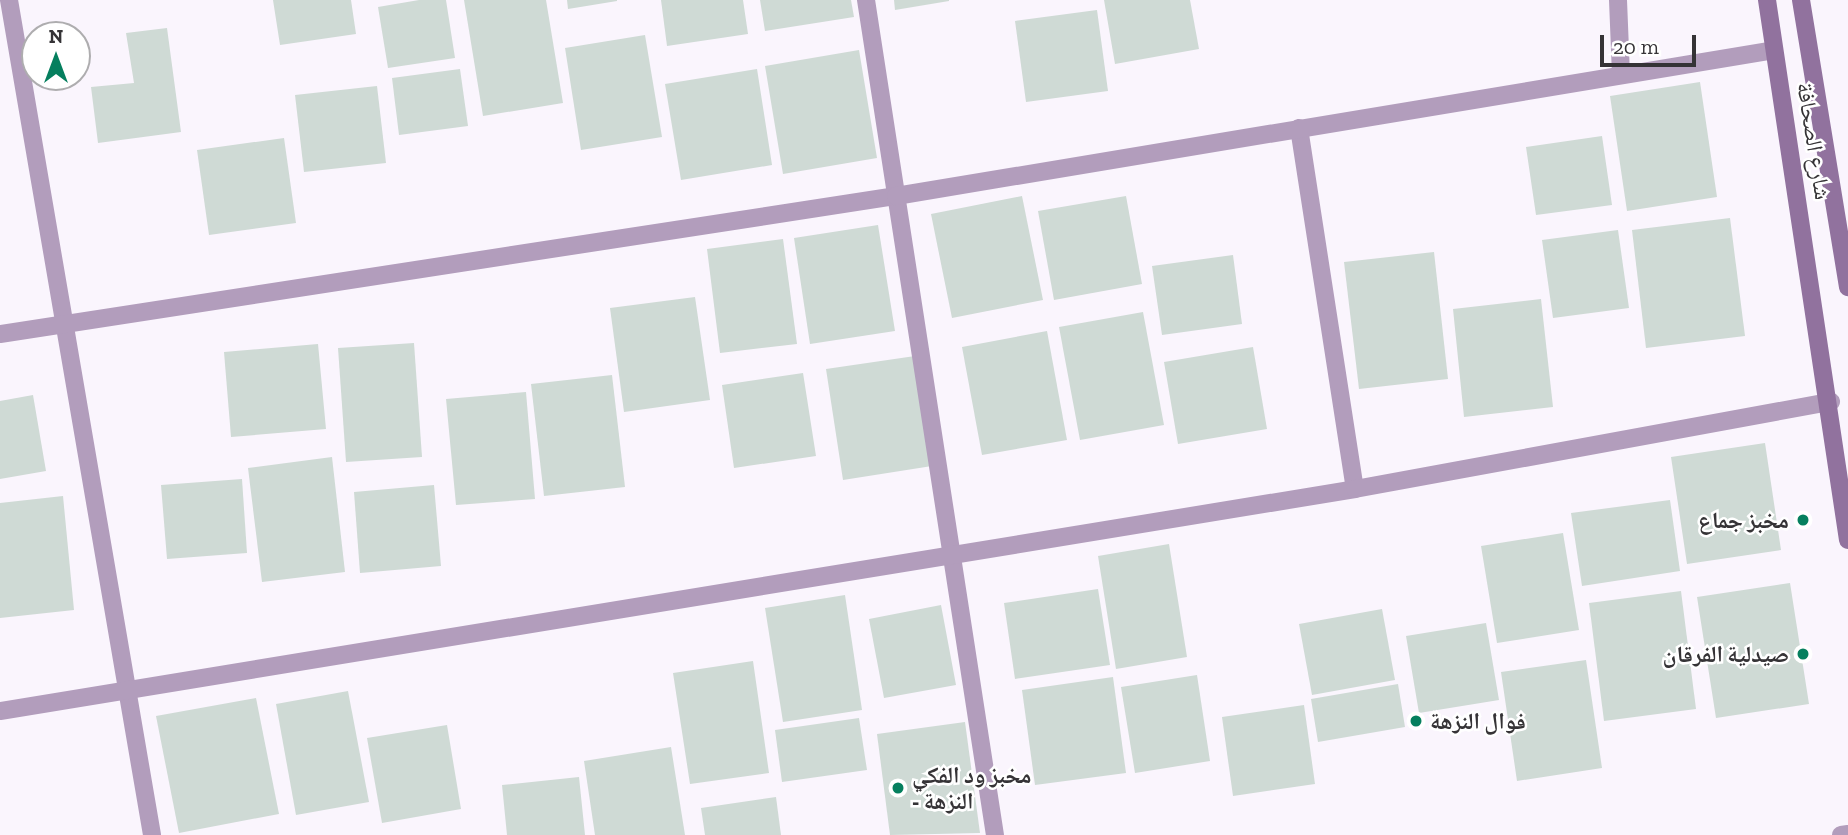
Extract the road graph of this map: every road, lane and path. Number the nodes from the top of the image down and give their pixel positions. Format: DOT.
graph roads {
  1 [pos="9,0"];
  2 [pos="866,0"];
  3 [pos="1618,0"];
  4 [pos="1767,0"];
  5 [pos="1801,0"];
  6 [pos="1774,50"];
  7 [pos="1621,75"];
  8 [pos="1299,128"];
  9 [pos="896,196"];
  10 [pos="1848,287"];
  11 [pos="64,325"];
  12 [pos="0,334"];
  13 [pos="1831,402"];
  14 [pos="1355,489"];
  15 [pos="1848,540"];
  16 [pos="952,556"];
  17 [pos="127,689"];
  18 [pos="0,711"];
  19 [pos="1848,834"];
  20 [pos="152,835"];
  21 [pos="995,835"];
  22 [pos="1841,835"];
  1 -- 11 [label="street"];
  2 -- 9 [label="street"];
  3 -- 7 [label="street"];
  4 -- 6 [label="main road, شارع الصحافة"];
  5 -- 10 [label="main road, شارع الصحافة"];
  6 -- 7 [label="street"];
  6 -- 13 [label="main road, شارع الصحافة"];
  7 -- 8 [label="street"];
  8 -- 9 [label="street"];
  8 -- 14 [label="street"];
  9 -- 11 [label="street"];
  9 -- 16 [label="street"];
  11 -- 12 [label="street"];
  11 -- 17 [label="street"];
  13 -- 14 [label="street"];
  13 -- 15 [label="main road, شارع الصحافة"];
  14 -- 16 [label="street"];
  16 -- 17 [label="street"];
  16 -- 21 [label="street"];
  17 -- 18 [label="street"];
  17 -- 20 [label="street"];
  19 -- 22 [label="street"];
}
